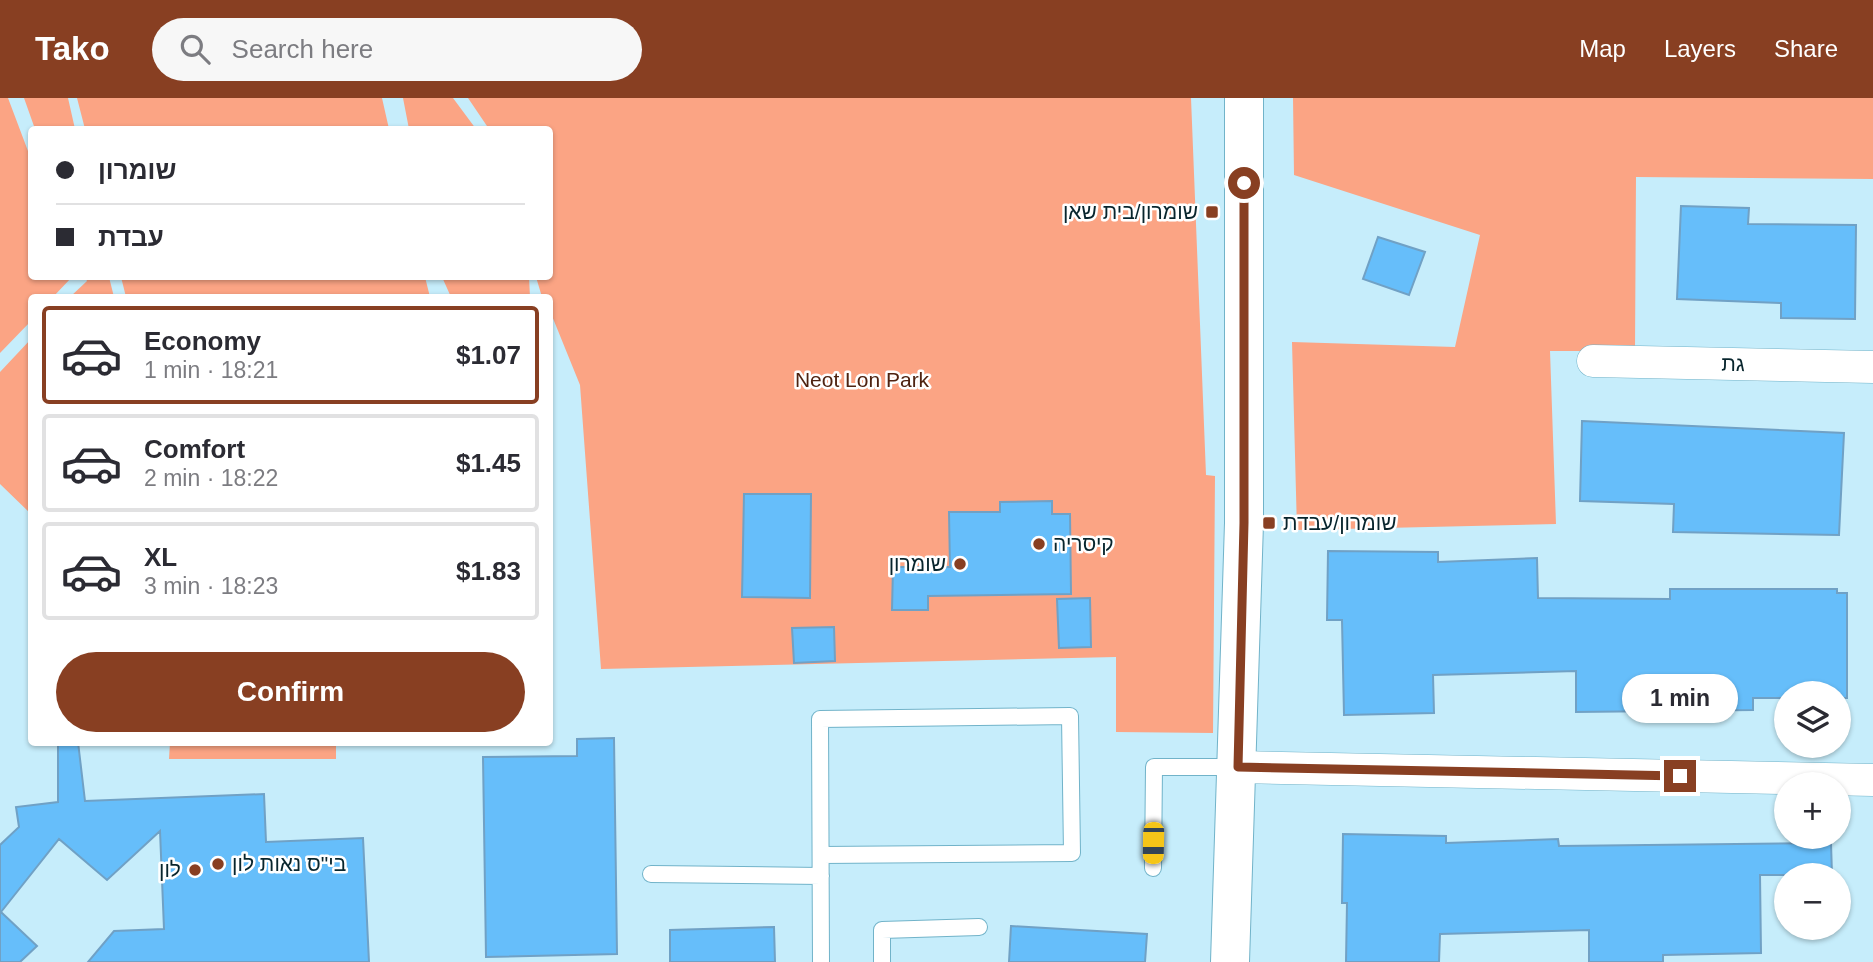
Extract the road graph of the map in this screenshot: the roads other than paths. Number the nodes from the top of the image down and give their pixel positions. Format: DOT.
graph roads {
  1 [pos="1244,98"];
  2 [pos="1593,361"];
  3 [pos="1873,367"];
  4 [pos="1238,767"];
  5 [pos="1873,780"];
  6 [pos="821,855"];
  7 [pos="1153,868"];
  8 [pos="651,874"];
  9 [pos="821,876"];
  10 [pos="979,927"];
  11 [pos="821,962"];
  12 [pos="882,962"];
  13 [pos="1230,962"];
  1 -- 4 [label="street"];
  2 -- 3 [label="street, גת"];
  4 -- 5 [label="street"];
  4 -- 7 [label="lane"];
  4 -- 13 [label="street"];
  6 -- 6 [label="lane"];
  6 -- 9 [label="lane"];
  8 -- 9 [label="lane"];
  9 -- 11 [label="lane"];
  10 -- 12 [label="lane"];
}
